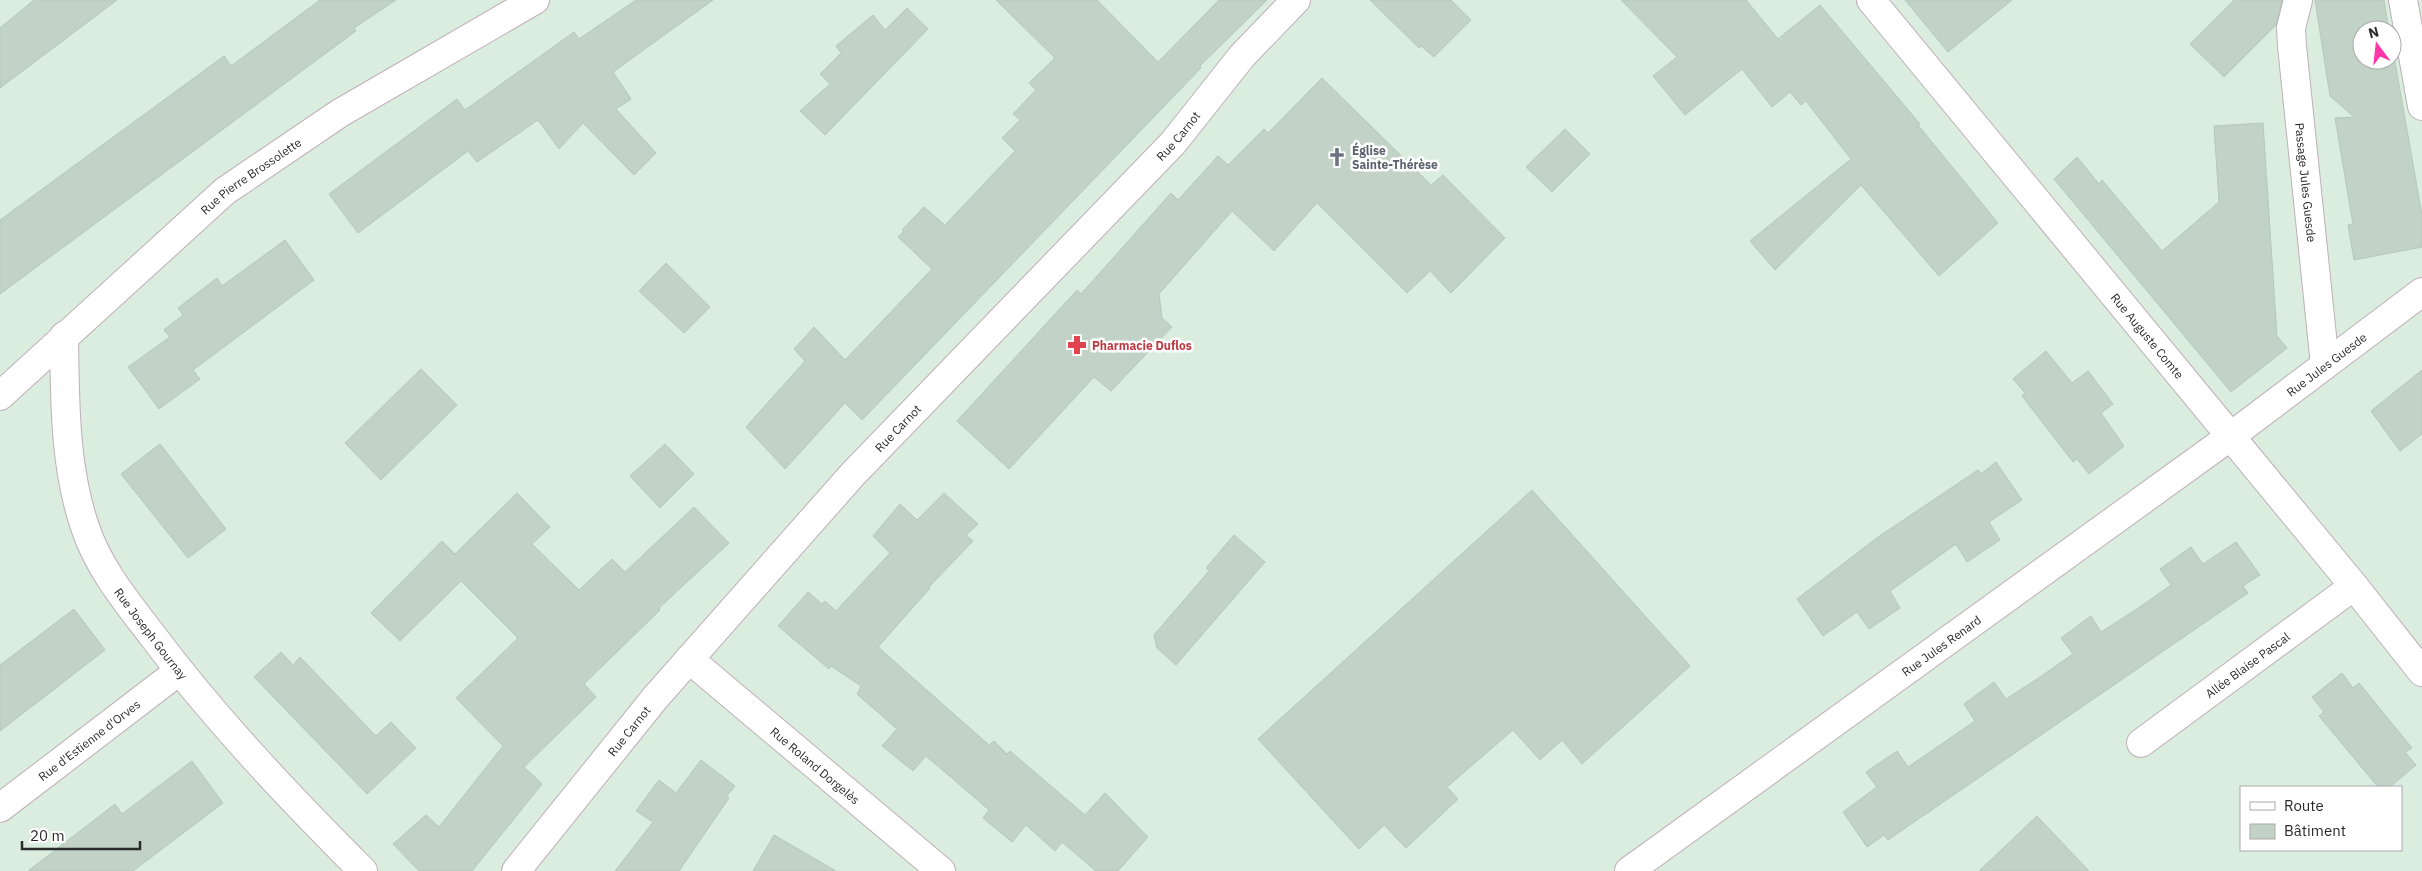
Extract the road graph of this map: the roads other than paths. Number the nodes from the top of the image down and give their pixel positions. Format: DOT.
graph roads {
  1 [pos="535,0"];
  2 [pos="1296,0"];
  3 [pos="1871,0"];
  4 [pos="2298,0"];
  5 [pos="2403,0"];
  6 [pos="2422,106"];
  7 [pos="2422,292"];
  8 [pos="64,336"];
  9 [pos="2325,365"];
  10 [pos="0,396"];
  11 [pos="2231,436"];
  12 [pos="2354,586"];
  13 [pos="689,659"];
  14 [pos="179,671"];
  15 [pos="2422,672"];
  16 [pos="2141,743"];
  17 [pos="0,808"];
  18 [pos="1658,863"];
  19 [pos="363,871"];
  20 [pos="516,871"];
  21 [pos="941,871"];
  22 [pos="1629,871"];
  1 -- 8 [label="street, Rue Pierre Brossolette"];
  2 -- 13 [label="street, Rue Carnot"];
  3 -- 11 [label="street, Rue Auguste Comte"];
  4 -- 9 [label="street, Passage Jules Guesde"];
  5 -- 6 [label="street"];
  7 -- 9 [label="street, Rue Jules Guesde"];
  8 -- 10 [label="street, Rue Pierre Brossolette"];
  8 -- 14 [label="street, Rue Joseph Gournay"];
  9 -- 11 [label="street, Rue Jules Guesde"];
  11 -- 12 [label="street, Rue Auguste Comte"];
  11 -- 18 [label="street, Rue Jules Renard"];
  12 -- 15 [label="street, Rue Auguste Comte"];
  12 -- 16 [label="street, Allée Blaise Pascal"];
  13 -- 20 [label="street, Rue Carnot"];
  13 -- 21 [label="street, Rue Roland Dorgelès"];
  14 -- 17 [label="street, Rue d'Estienne d'Orves"];
  14 -- 19 [label="street, Rue Joseph Gournay"];
  18 -- 22 [label="street"];
}
